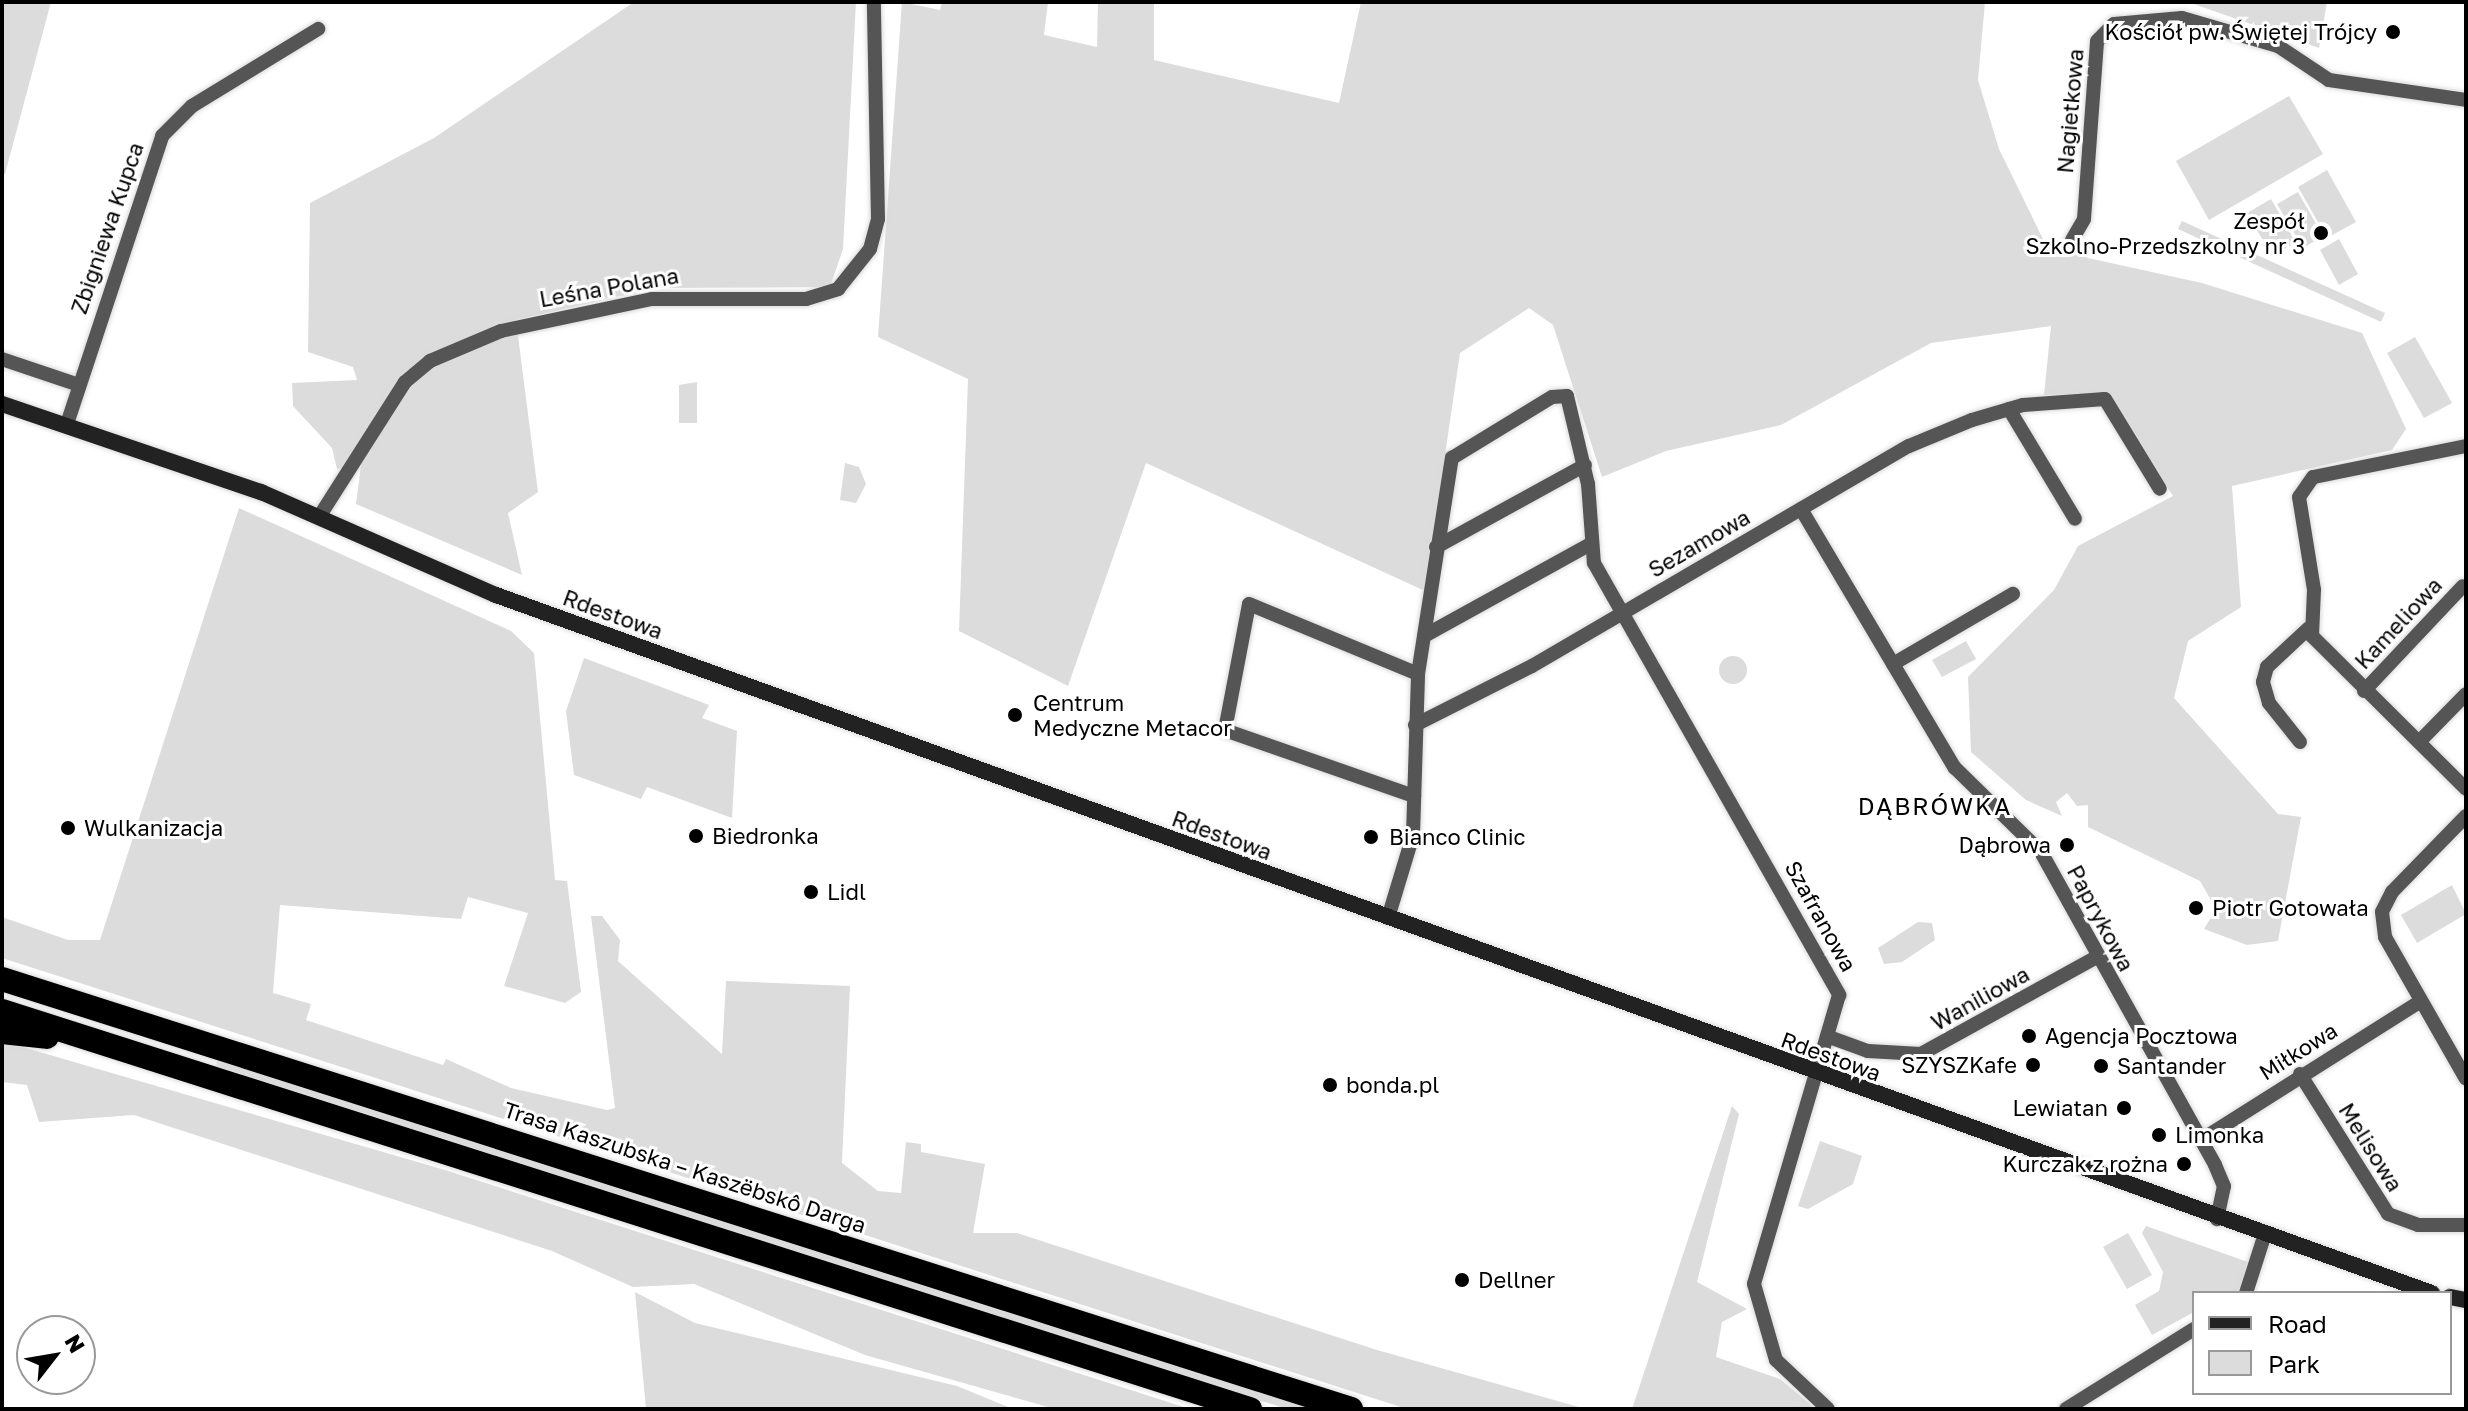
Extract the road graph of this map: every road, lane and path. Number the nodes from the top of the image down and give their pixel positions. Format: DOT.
graph roads {
  1 [pos="874,2"];
  2 [pos="318,29"];
  3 [pos="2466,100"];
  4 [pos="2072,240"];
  5 [pos="2,359"];
  6 [pos="79,385"];
  7 [pos="2,404"];
  8 [pos="2009,409"];
  9 [pos="67,424"];
  10 [pos="2466,446"];
  11 [pos="1585,465"];
  12 [pos="2160,489"];
  13 [pos="1801,509"];
  14 [pos="319,517"];
  15 [pos="2075,519"];
  16 [pos="1589,545"];
  17 [pos="1436,547"];
  18 [pos="2463,586"];
  19 [pos="2013,594"];
  20 [pos="1621,613"];
  21 [pos="2308,624"];
  22 [pos="1424,636"];
  23 [pos="1893,664"];
  24 [pos="1418,674"];
  25 [pos="2364,691"];
  26 [pos="2466,694"];
  27 [pos="1415,725"];
  28 [pos="2300,742"];
  29 [pos="2419,742"];
  30 [pos="2466,789"];
  31 [pos="1414,796"];
  32 [pos="2466,816"];
  33 [pos="1388,918"];
  34 [pos="2097,957"];
  35 [pos="2,979"];
  36 [pos="2421,1001"];
  37 [pos="2,1011"];
  38 [pos="2,1032"];
  39 [pos="1832,1038"];
  40 [pos="109,1045"];
  41 [pos="2300,1074"];
  42 [pos="1818,1075"];
  43 [pos="2466,1079"];
  44 [pos="2201,1140"];
  45 [pos="2217,1219"];
  46 [pos="2466,1225"];
  47 [pos="2264,1237"];
  48 [pos="2247,1291"];
  49 [pos="2426,1291"];
  50 [pos="2192,1330"];
  51 [pos="1250,1409"];
  52 [pos="1351,1409"];
  53 [pos="1828,1409"];
  54 [pos="2066,1409"];
  1 -- 14 [label="street, Leśna Polana"];
  2 -- 6 [label="street, Zbigniewa Kupca"];
  3 -- 4 [label="street, Nagietkowa"];
  5 -- 6 [label="street"];
  6 -- 9 [label="street, Zbigniewa Kupca"];
  7 -- 9 [label="street, Rdestowa"];
  8 -- 12 [label="street, Sezamowa"];
  8 -- 13 [label="street, Sezamowa"];
  8 -- 15 [label="street"];
  9 -- 14 [label="street, Rdestowa"];
  10 -- 21 [label="street"];
  11 -- 16 [label="street, Szafranowa"];
  11 -- 17 [label="street"];
  11 -- 17 [label="street, Szafranowa"];
  13 -- 20 [label="street, Sezamowa"];
  13 -- 23 [label="street, Paprykowa"];
  14 -- 33 [label="street, Rdestowa"];
  16 -- 20 [label="street, Szafranowa"];
  16 -- 22 [label="street"];
  17 -- 22 [label="street, Szafranowa"];
  18 -- 25 [label="street, Kameliowa"];
  19 -- 23 [label="street"];
  20 -- 27 [label="street, Sezamowa"];
  20 -- 39 [label="street, Szafranowa"];
  21 -- 25 [label="street, Kameliowa"];
  21 -- 28 [label="street"];
  22 -- 24 [label="street, Szafranowa"];
  23 -- 34 [label="street, Paprykowa"];
  24 -- 27 [label="street, Szafranowa"];
  24 -- 31 [label="street"];
  25 -- 29 [label="street, Kameliowa"];
  26 -- 29 [label="street"];
  27 -- 31 [label="street, Szafranowa"];
  29 -- 30 [label="street, Kameliowa"];
  31 -- 33 [label="street, Szafranowa"];
  32 -- 36 [label="street"];
  33 -- 42 [label="street, Rdestowa"];
  34 -- 39 [label="street, Waniliowa"];
  34 -- 44 [label="street, Paprykowa"];
  35 -- 52 [label="highway, Trasa Kaszubska – Kaszëbskô Darga"];
  36 -- 41 [label="street, Miłkowa"];
  36 -- 43 [label="street"];
  37 -- 40 [label="highway"];
  38 -- 40 [label="highway"];
  39 -- 42 [label="street, Szafranowa"];
  40 -- 51 [label="highway"];
  41 -- 44 [label="street, Miłkowa"];
  41 -- 46 [label="street, Melisowa"];
  42 -- 45 [label="street, Rdestowa"];
  42 -- 53 [label="street, Szafranowa"];
  44 -- 45 [label="street, Paprykowa"];
  45 -- 47 [label="street, Rdestowa"];
  47 -- 48 [label="street"];
  47 -- 49 [label="street, Rdestowa"];
  50 -- 54 [label="street"];
}
